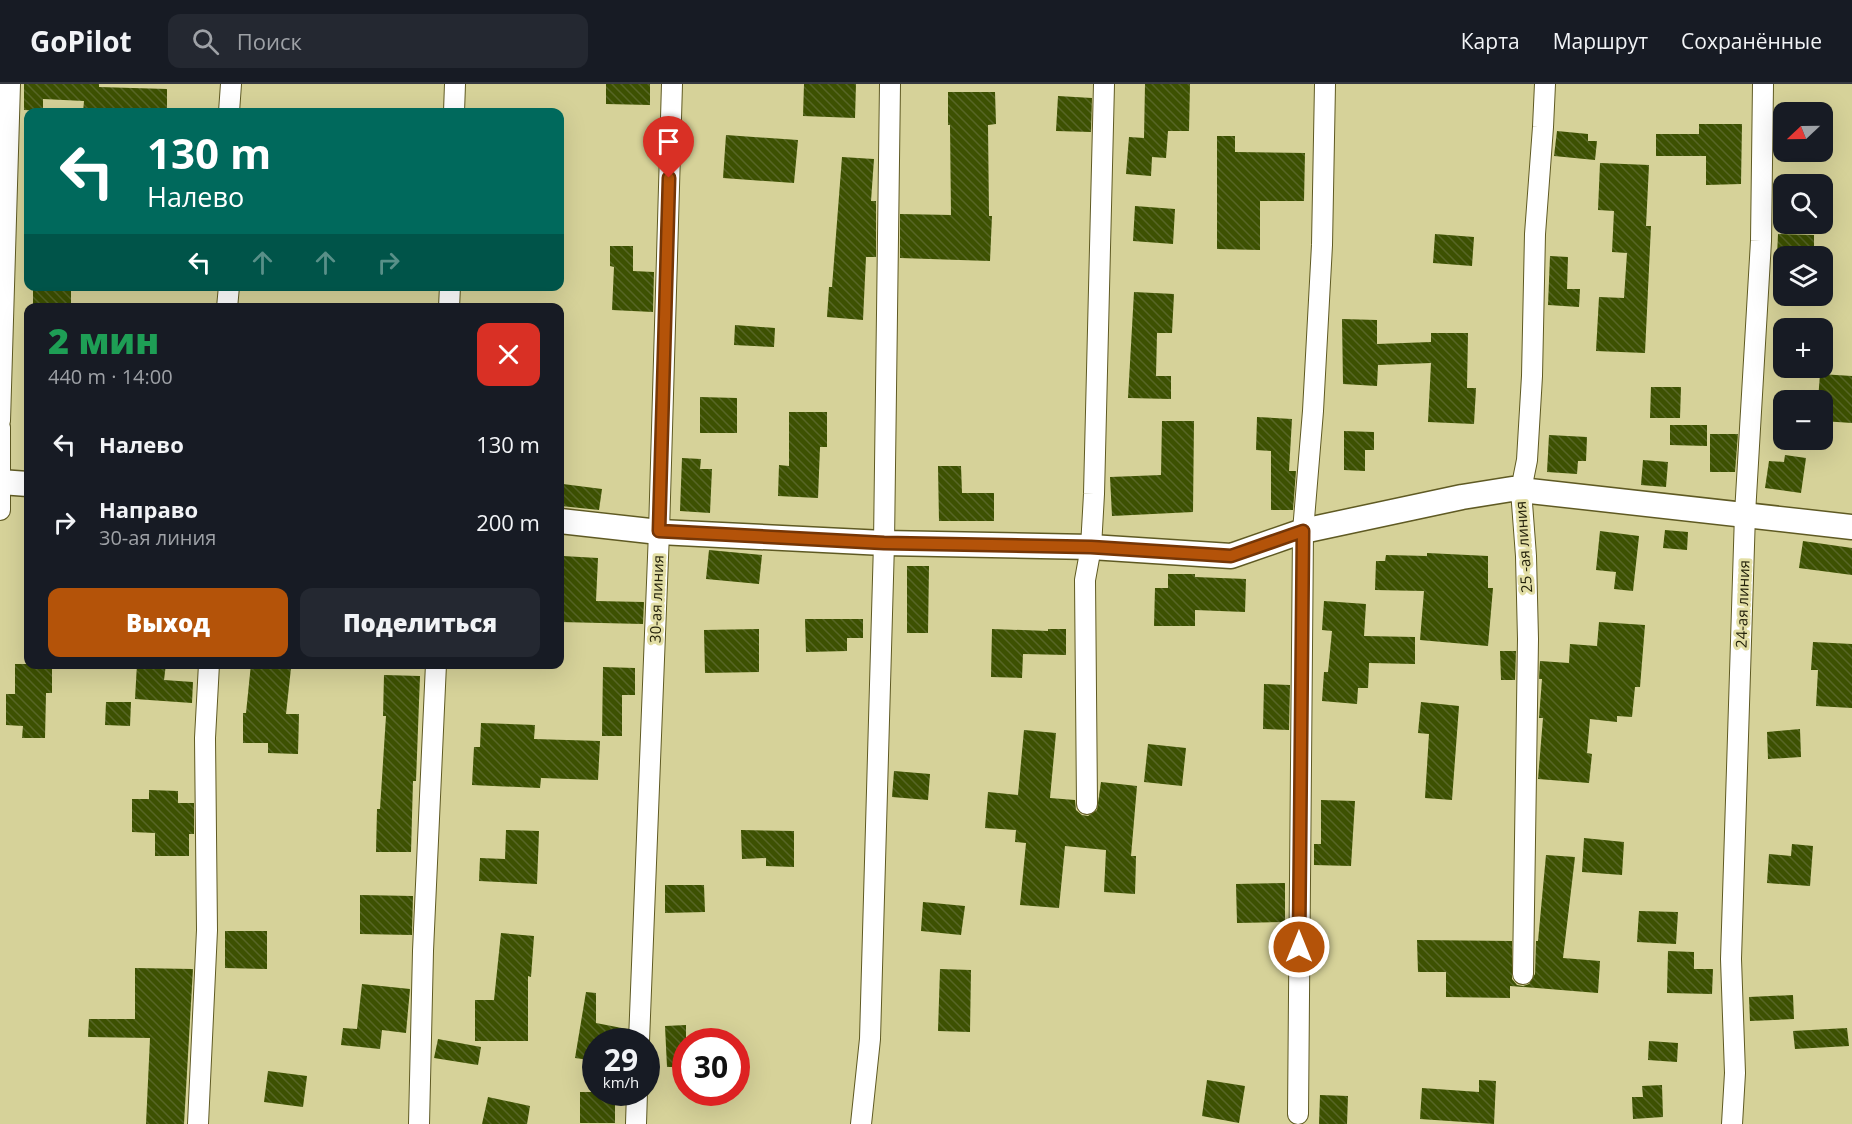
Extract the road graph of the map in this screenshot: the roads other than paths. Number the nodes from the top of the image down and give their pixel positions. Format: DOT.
graph roads {
  1 [pos="10,84"];
  2 [pos="231,84"];
  3 [pos="455,84"];
  4 [pos="672,84"];
  5 [pos="890,84"];
  6 [pos="1104,84"];
  7 [pos="1325,84"];
  8 [pos="1545,84"];
  9 [pos="1763,84"];
  10 [pos="229,108"];
  11 [pos="454,108"];
  12 [pos="0,421"];
  13 [pos="0,427"];
  14 [pos="0,482"];
  15 [pos="24,484"];
  16 [pos="1521,490"];
  17 [pos="0,510"];
  18 [pos="1745,514"];
  19 [pos="564,521"];
  20 [pos="1852,527"];
  21 [pos="659,531"];
  22 [pos="1303,531"];
  23 [pos="884,543"];
  24 [pos="1091,547"];
  25 [pos="209,669"];
  26 [pos="436,669"];
  27 [pos="1087,804"];
  28 [pos="1523,974"];
  29 [pos="640,1028"];
  30 [pos="637,1106"];
  31 [pos="1298,1114"];
  32 [pos="198,1124"];
  33 [pos="418,1124"];
  34 [pos="636,1124"];
  35 [pos="861,1124"];
  36 [pos="1732,1124"];
  1 -- 12 [label="street"];
  2 -- 10 [label="street"];
  3 -- 11 [label="street"];
  4 -- 21 [label="street, 30-ая линия"];
  5 -- 23 [label="street"];
  6 -- 24 [label="street"];
  7 -- 22 [label="street"];
  8 -- 16 [label="street, 25 -ая линия"];
  9 -- 18 [label="street, 24-ая линия"];
  13 -- 14 [label="street"];
  14 -- 15 [label="street"];
  14 -- 17 [label="street"];
  16 -- 18 [label="street"];
  16 -- 22 [label="street"];
  16 -- 28 [label="street, 25 -ая линия"];
  18 -- 20 [label="street"];
  18 -- 36 [label="street, 24-ая линия"];
  19 -- 21 [label="street"];
  21 -- 23 [label="street"];
  21 -- 29 [label="street, 30-ая линия"];
  22 -- 24 [label="street"];
  22 -- 31 [label="street"];
  23 -- 24 [label="street"];
  23 -- 35 [label="street"];
  24 -- 27 [label="street"];
  25 -- 32 [label="street"];
  26 -- 33 [label="street"];
  30 -- 34 [label="street"];
}
